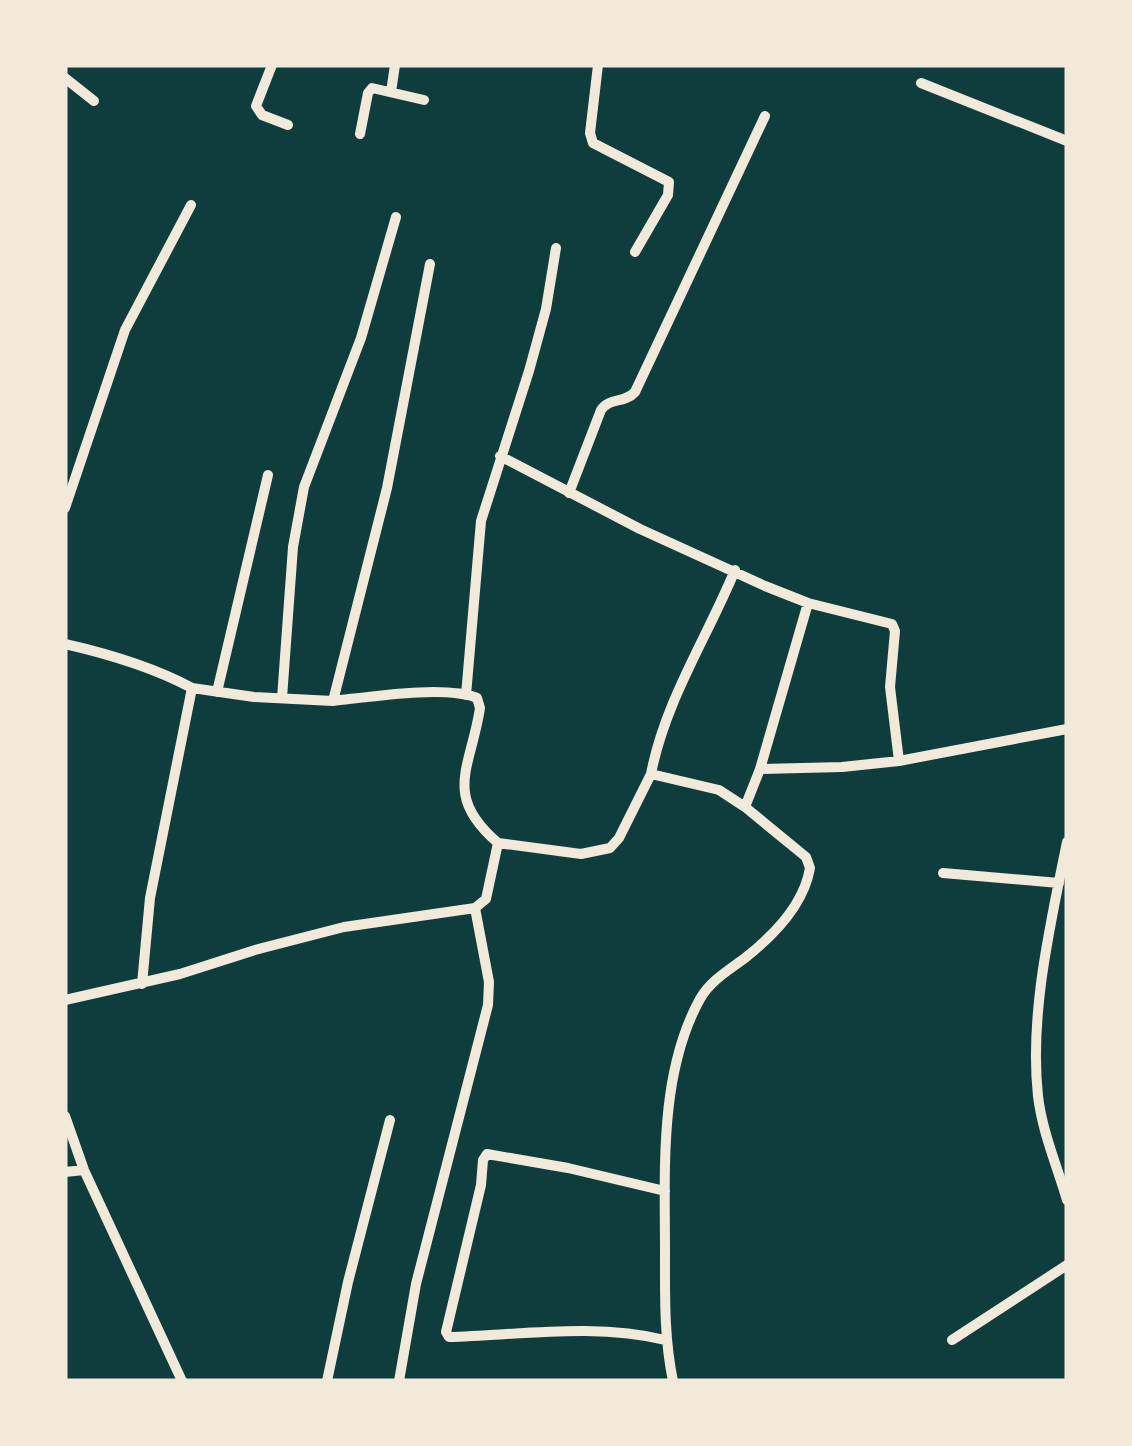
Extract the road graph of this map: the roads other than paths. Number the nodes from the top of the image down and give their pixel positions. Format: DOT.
graph roads {
  1 [pos="272,65"];
  2 [pos="395,65"];
  3 [pos="598,65"];
  4 [pos="65,78"];
  5 [pos="921,83"];
  6 [pos="390,92"];
  7 [pos="424,100"];
  8 [pos="94,101"];
  9 [pos="765,116"];
  10 [pos="288,124"];
  11 [pos="360,134"];
  12 [pos="1067,141"];
  13 [pos="191,204"];
  14 [pos="396,217"];
  15 [pos="556,248"];
  16 [pos="635,252"];
  17 [pos="430,264"];
  18 [pos="500,456"];
  19 [pos="268,475"];
  20 [pos="569,492"];
  21 [pos="65,508"];
  22 [pos="735,570"];
  23 [pos="808,603"];
  24 [pos="65,644"];
  25 [pos="192,688"];
  26 [pos="217,692"];
  27 [pos="466,694"];
  28 [pos="282,698"];
  29 [pos="333,701"];
  30 [pos="1067,728"];
  31 [pos="899,761"];
  32 [pos="760,769"];
  33 [pos="651,774"];
  34 [pos="745,806"];
  35 [pos="498,842"];
  36 [pos="1067,842"];
  37 [pos="943,873"];
  38 [pos="1059,884"];
  39 [pos="476,908"];
  40 [pos="142,984"];
  41 [pos="65,1000"];
  42 [pos="65,1116"];
  43 [pos="390,1120"];
  44 [pos="84,1170"];
  45 [pos="65,1172"];
  46 [pos="664,1191"];
  47 [pos="1067,1200"];
  48 [pos="1067,1266"];
  49 [pos="666,1340"];
  50 [pos="952,1340"];
  51 [pos="182,1381"];
  52 [pos="327,1381"];
  53 [pos="398,1381"];
  54 [pos="673,1381"];
  1 -- 10 [label="street"];
  2 -- 6 [label="street"];
  3 -- 16 [label="street"];
  4 -- 8 [label="street"];
  5 -- 12 [label="street"];
  6 -- 7 [label="street"];
  6 -- 11 [label="street"];
  9 -- 20 [label="street"];
  13 -- 21 [label="street"];
  14 -- 28 [label="street"];
  15 -- 18 [label="street"];
  17 -- 29 [label="street"];
  18 -- 20 [label="street"];
  18 -- 27 [label="street"];
  19 -- 26 [label="street"];
  20 -- 22 [label="street"];
  22 -- 23 [label="street"];
  22 -- 33 [label="street"];
  23 -- 31 [label="street"];
  23 -- 32 [label="street"];
  24 -- 25 [label="street"];
  25 -- 26 [label="street"];
  25 -- 40 [label="street"];
  26 -- 28 [label="street"];
  27 -- 29 [label="street"];
  27 -- 35 [label="street"];
  28 -- 29 [label="street"];
  30 -- 31 [label="street"];
  31 -- 32 [label="street"];
  32 -- 34 [label="street"];
  33 -- 34 [label="street"];
  33 -- 35 [label="street"];
  34 -- 46 [label="street"];
  35 -- 39 [label="street"];
  36 -- 38 [label="street"];
  37 -- 38 [label="street"];
  38 -- 47 [label="street"];
  39 -- 40 [label="street"];
  39 -- 53 [label="street"];
  40 -- 41 [label="street"];
  42 -- 44 [label="street"];
  43 -- 52 [label="street"];
  44 -- 45 [label="street"];
  44 -- 51 [label="street"];
  46 -- 49 [label="street"];
  46 -- 49 [label="street"];
  48 -- 50 [label="street"];
  49 -- 54 [label="street"];
}
